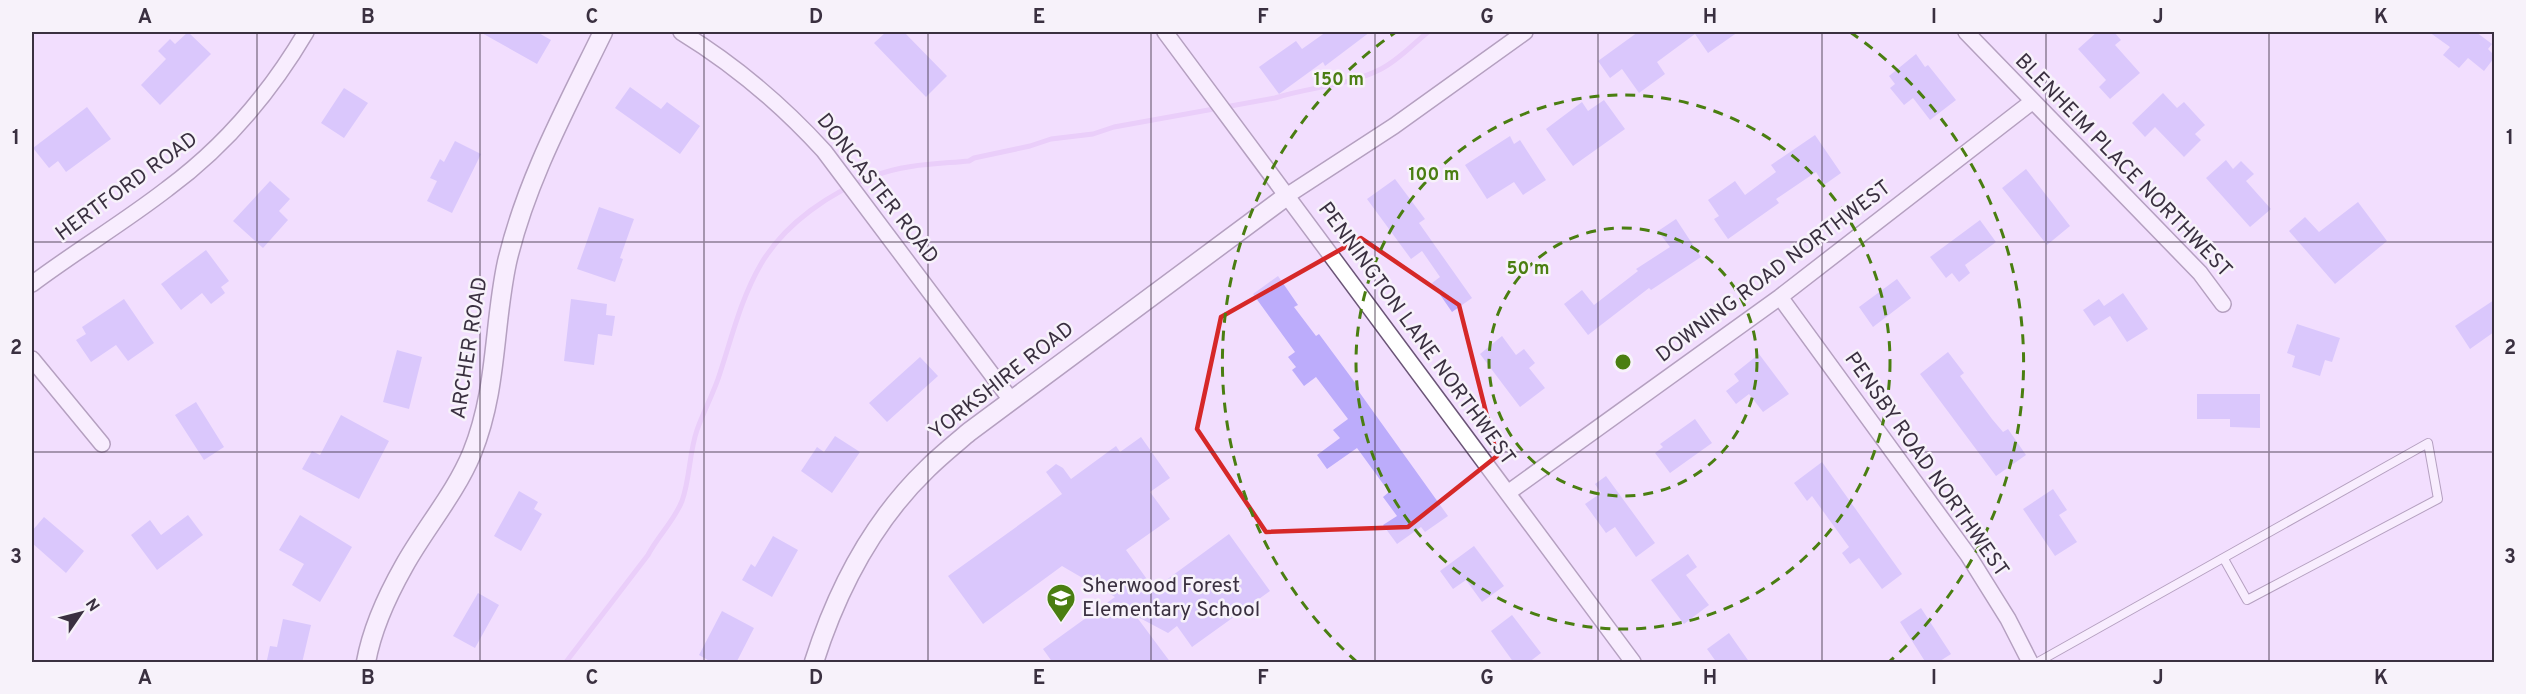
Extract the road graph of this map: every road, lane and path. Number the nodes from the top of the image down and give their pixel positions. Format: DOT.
graph roads {
  1 [pos="306,32"];
  2 [pos="603,32"];
  3 [pos="681,32"];
  4 [pos="1165,32"];
  5 [pos="1525,32"];
  6 [pos="1966,32"];
  7 [pos="2033,101"];
  8 [pos="1288,195"];
  9 [pos="32,284"];
  10 [pos="1780,297"];
  11 [pos="2223,304"];
  12 [pos="32,358"];
  13 [pos="1011,400"];
  14 [pos="102,444"];
  15 [pos="1509,492"];
  16 [pos="2224,559"];
  17 [pos="366,663"];
  18 [pos="814,663"];
  19 [pos="1633,663"];
  20 [pos="2030,663"];
  21 [pos="2038,663"];
  1 -- 9 [label="street, HERTFORD ROAD"];
  2 -- 17 [label="street, ARCHER ROAD"];
  3 -- 13 [label="street, DONCASTER ROAD"];
  4 -- 8 [label="street, PENNINGTON LANE NORTHWEST"];
  5 -- 8 [label="street"];
  6 -- 7 [label="street, BLENHEIM PLACE NORTHWEST"];
  7 -- 10 [label="street, DOWNING ROAD NORTHWEST"];
  7 -- 11 [label="street, BLENHEIM PLACE NORTHWEST"];
  8 -- 13 [label="street, YORKSHIRE ROAD"];
  8 -- 15 [label="street, PENNINGTON LANE NORTHWEST"];
  10 -- 15 [label="street, DOWNING ROAD NORTHWEST"];
  10 -- 20 [label="street, PENSBY ROAD NORTHWEST"];
  12 -- 14 [label="street"];
  13 -- 18 [label="street, YORKSHIRE ROAD"];
  15 -- 19 [label="street, PENNINGTON LANE NORTHWEST"];
  16 -- 16 [label="lane"];
  16 -- 21 [label="lane"];
}
